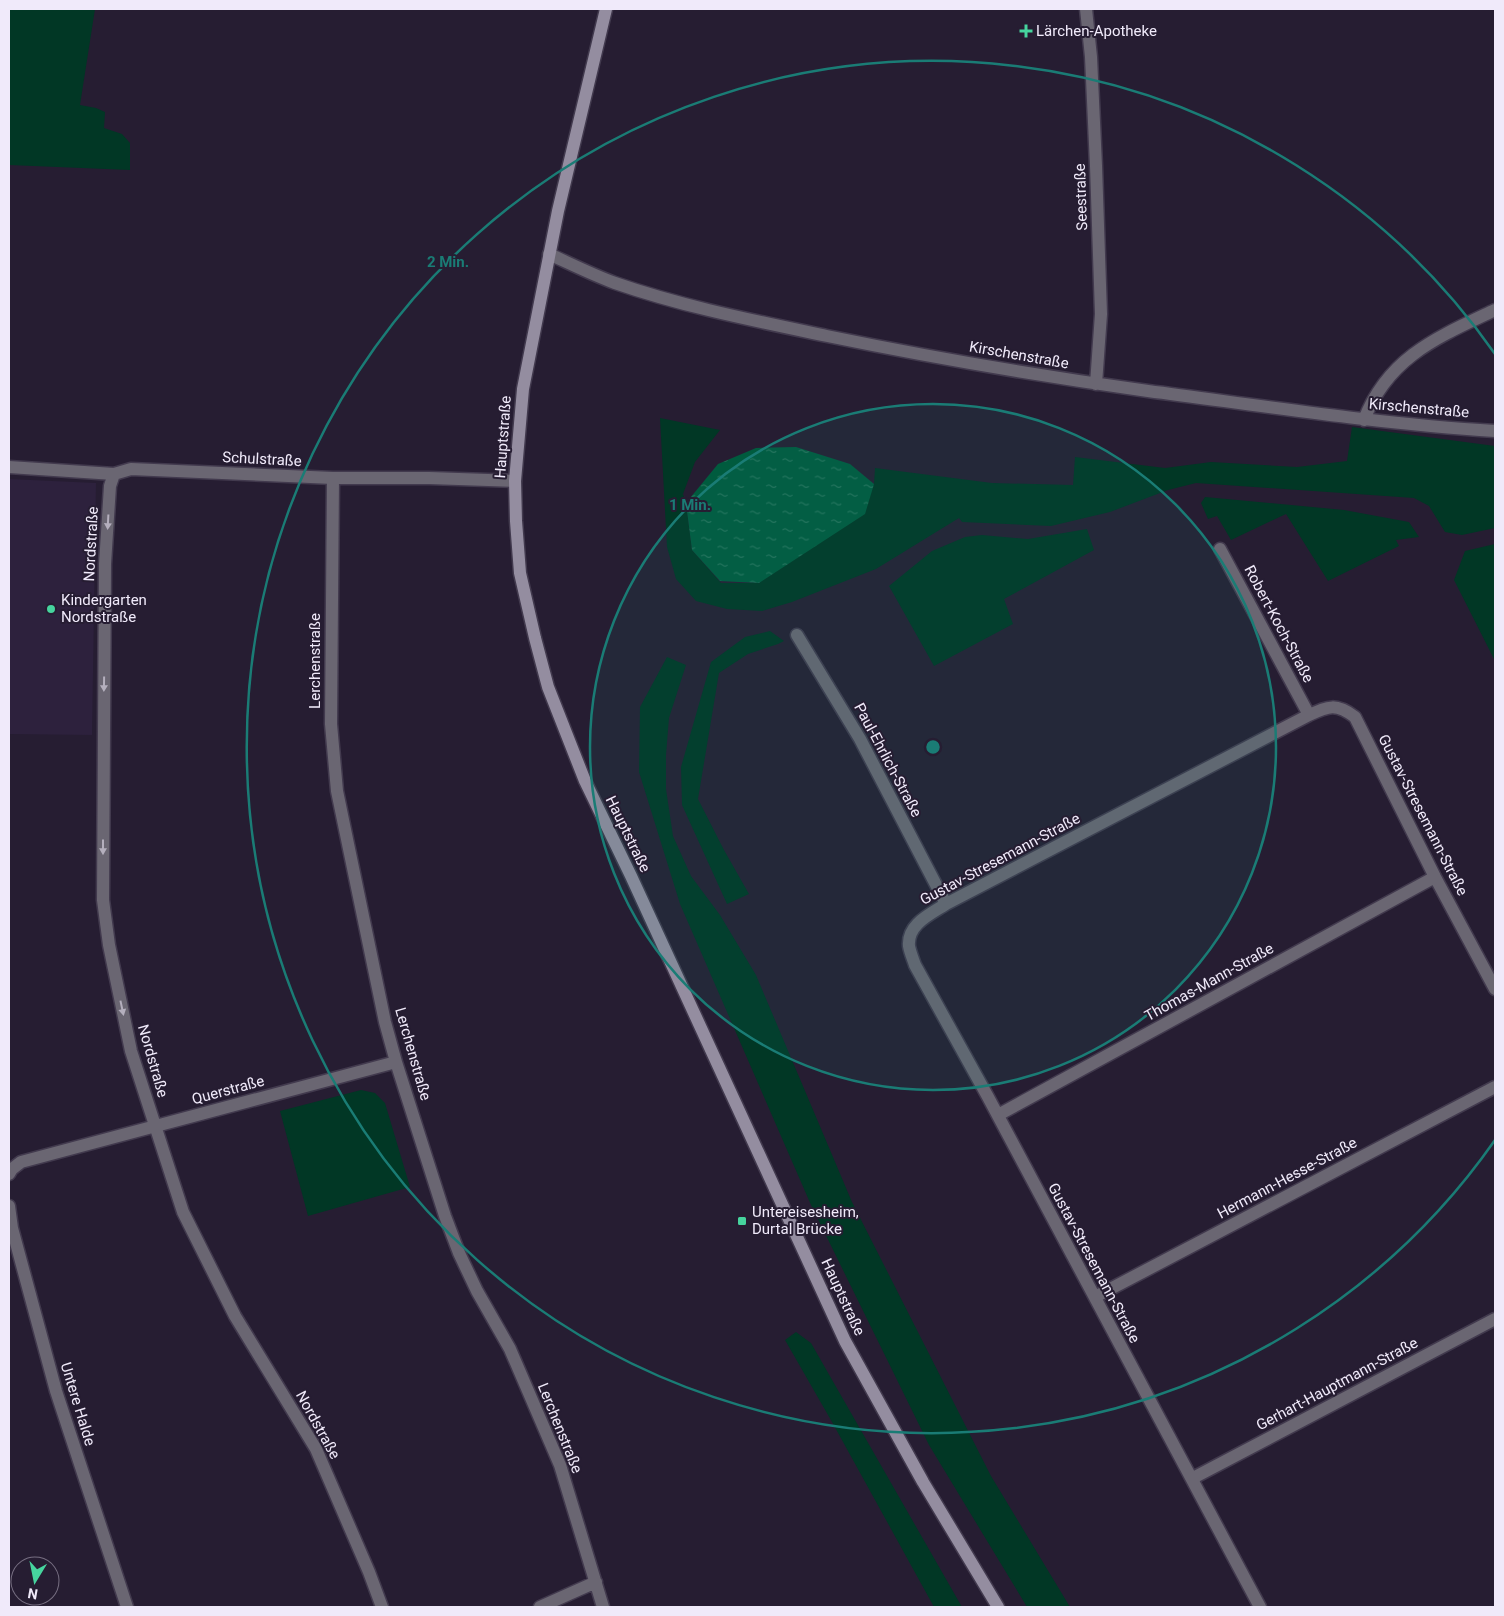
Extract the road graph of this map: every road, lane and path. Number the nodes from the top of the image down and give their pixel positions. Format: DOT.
graph roads {
  1 [pos="606,9"];
  2 [pos="1086,9"];
  3 [pos="549,254"];
  4 [pos="1495,310"];
  5 [pos="1096,384"];
  6 [pos="1364,420"];
  7 [pos="1495,431"];
  8 [pos="9,467"];
  9 [pos="114,474"];
  10 [pos="333,478"];
  11 [pos="515,481"];
  12 [pos="1220,549"];
  13 [pos="797,634"];
  14 [pos="1309,715"];
  15 [pos="1435,877"];
  16 [pos="946,904"];
  17 [pos="1495,989"];
  18 [pos="396,1062"];
  19 [pos="1495,1087"];
  20 [pos="998,1116"];
  21 [pos="155,1126"];
  22 [pos="10,1171"];
  23 [pos="9,1206"];
  24 [pos="1095,1297"];
  25 [pos="1495,1319"];
  26 [pos="1193,1478"];
  27 [pos="596,1582"];
  28 [pos="127,1607"];
  29 [pos="382,1607"];
  30 [pos="540,1607"];
  31 [pos="603,1607"];
  32 [pos="998,1607"];
  33 [pos="1260,1607"];
  1 -- 3 [label="main road, Hauptstraße"];
  2 -- 5 [label="street, Seestraße"];
  3 -- 5 [label="street, Kirschenstraße"];
  3 -- 11 [label="main road, Hauptstraße"];
  4 -- 6 [label="street"];
  5 -- 6 [label="street, Kirschenstraße"];
  6 -- 7 [label="street, Kirschenstraße"];
  8 -- 9 [label="street, Schulstraße"];
  9 -- 10 [label="street, Schulstraße"];
  9 -- 21 [label="street, Nordstraße, one-way"];
  10 -- 11 [label="street, Schulstraße"];
  10 -- 18 [label="street, Lerchenstraße"];
  11 -- 32 [label="main road, Hauptstraße"];
  12 -- 14 [label="street, Robert-Koch-Straße"];
  13 -- 16 [label="street, Paul-Ehrlich-Straße"];
  14 -- 15 [label="street, Gustav-Stresemann-Straße"];
  14 -- 16 [label="street, Gustav-Stresemann-Straße"];
  15 -- 17 [label="street, Gustav-Stresemann-Straße"];
  15 -- 20 [label="street, Thomas-Mann-Straße"];
  16 -- 20 [label="street, Gustav-Stresemann-Straße"];
  18 -- 21 [label="street, Querstraße"];
  18 -- 27 [label="street, Lerchenstraße"];
  19 -- 24 [label="street, Hermann-Hesse-Straße"];
  20 -- 24 [label="street, Gustav-Stresemann-Straße"];
  21 -- 22 [label="street, Querstraße"];
  21 -- 29 [label="street, Nordstraße"];
  23 -- 28 [label="street, Untere Halde"];
  24 -- 26 [label="street, Gustav-Stresemann-Straße"];
  25 -- 26 [label="street, Gerhart-Hauptmann-Straße"];
  26 -- 33 [label="street, Gustav-Stresemann-Straße"];
  27 -- 30 [label="street"];
  27 -- 31 [label="street, Lerchenstraße"];
}
